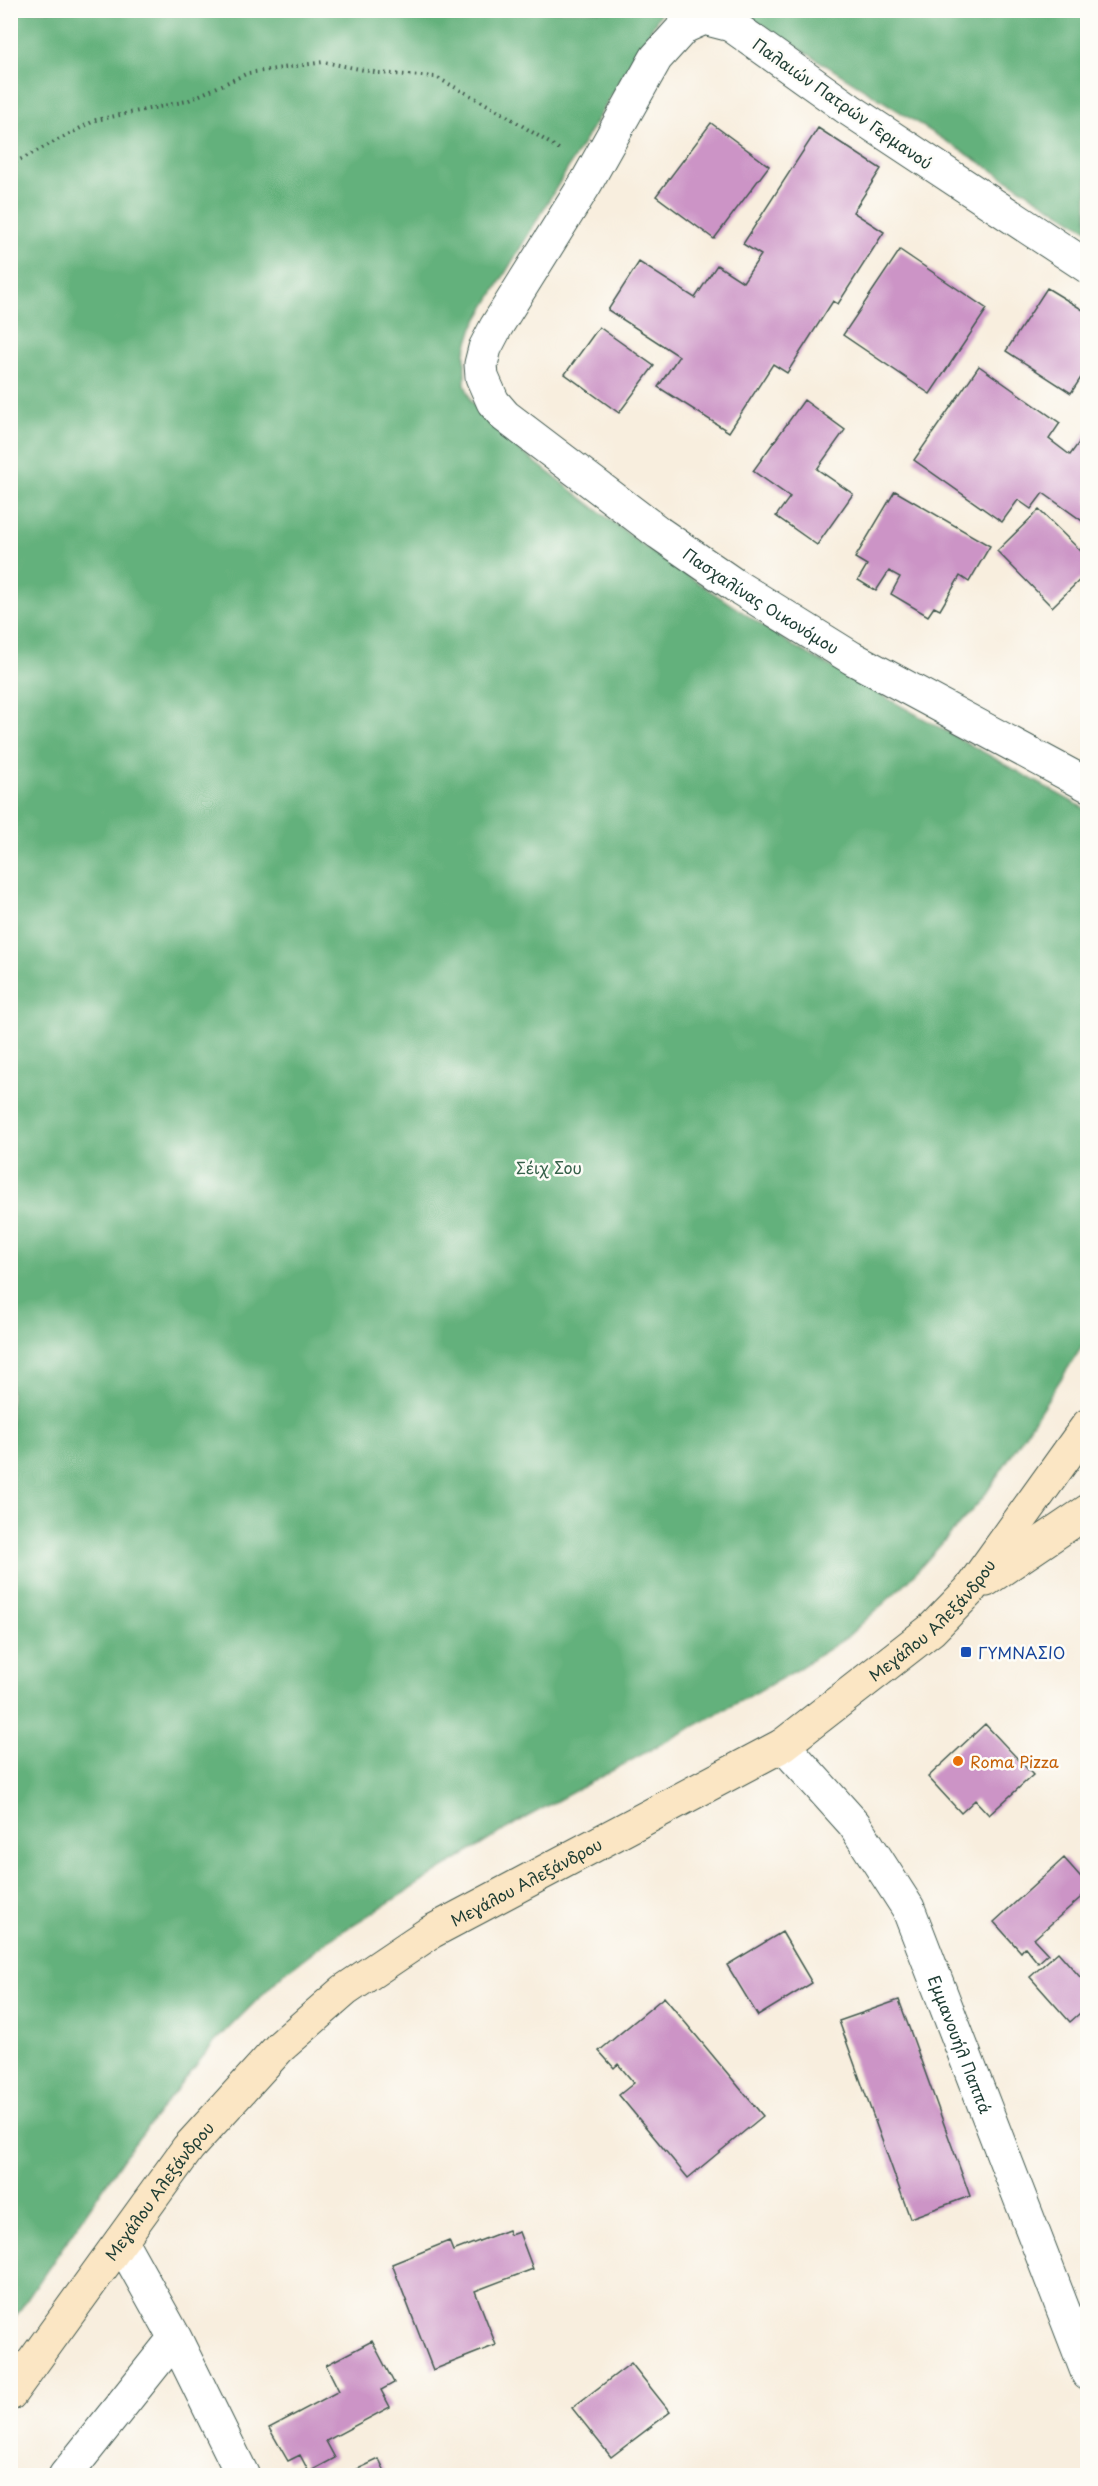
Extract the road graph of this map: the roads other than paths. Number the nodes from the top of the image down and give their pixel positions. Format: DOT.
graph roads {
  1 [pos="1088,267"];
  2 [pos="481,364"];
  3 [pos="1088,785"];
  4 [pos="1088,1425"];
  5 [pos="1088,1511"];
  6 [pos="969,1591"];
  7 [pos="783,1745"];
  8 [pos="121,2241"];
  9 [pos="174,2338"];
  10 [pos="1088,2374"];
  11 [pos="10,2394"];
  12 [pos="65,2475"];
  13 [pos="243,2475"];
  1 -- 2 [label="street, Παλαιών Πατρών Γερμανού"];
  2 -- 3 [label="street, Πασχαλίνας Οικονόμου"];
  4 -- 6 [label="main road, Μεγάλου Αλεξάνδρου"];
  5 -- 6 [label="main road"];
  6 -- 7 [label="main road, Μεγάλου Αλεξάνδρου"];
  7 -- 8 [label="main road, Μεγάλου Αλεξάνδρου"];
  7 -- 10 [label="street, Εμμανουήλ Παππά"];
  8 -- 9 [label="street"];
  8 -- 11 [label="main road, Μεγάλου Αλεξάνδρου"];
  9 -- 12 [label="street"];
  9 -- 13 [label="street"];
}
